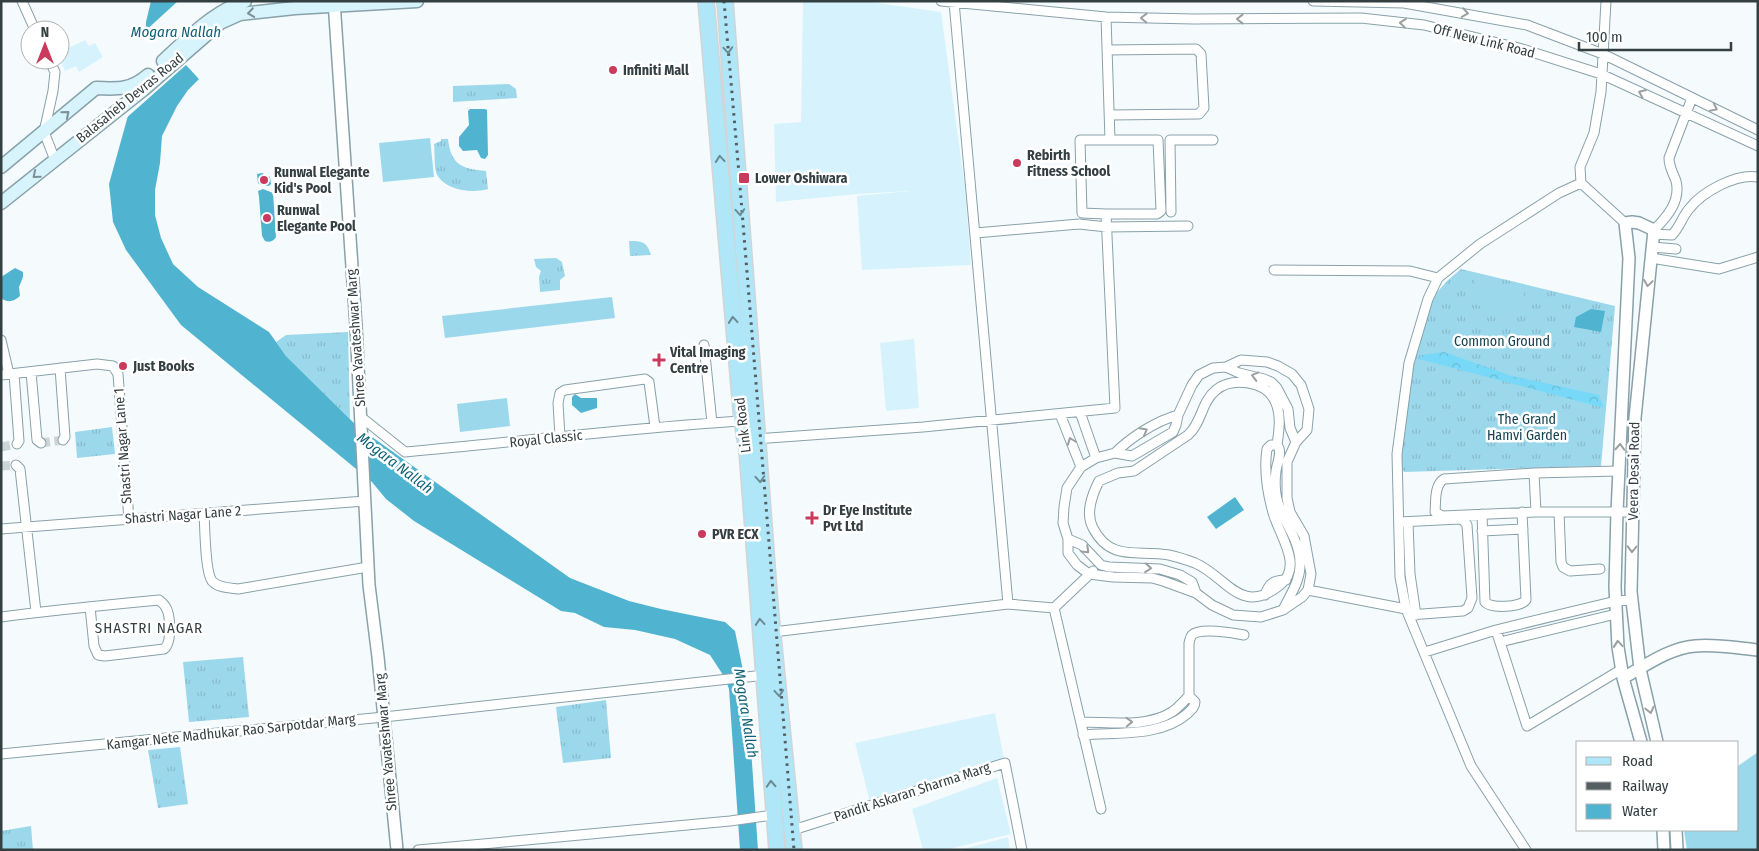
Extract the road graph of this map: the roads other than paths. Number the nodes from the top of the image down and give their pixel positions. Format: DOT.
graph roads {
  1 [pos="22,1"];
  2 [pos="245,1"];
  3 [pos="417,1"];
  4 [pos="706,1"];
  5 [pos="724,1"];
  6 [pos="941,1"];
  7 [pos="1313,1"];
  8 [pos="1606,1"];
  9 [pos="954,2"];
  10 [pos="334,3"];
  11 [pos="1106,17"];
  12 [pos="31,20"];
  13 [pos="1107,50"];
  14 [pos="1603,54"];
  15 [pos="54,70"];
  16 [pos="1600,74"];
  17 [pos="141,86"];
  18 [pos="1692,98"];
  19 [pos="1686,113"];
  20 [pos="1110,115"];
  21 [pos="1758,130"];
  22 [pos="44,132"];
  23 [pos="1110,140"];
  24 [pos="1158,140"];
  25 [pos="1170,140"];
  26 [pos="1213,140"];
  27 [pos="1758,146"];
  28 [pos="54,160"];
  29 [pos="1,167"];
  30 [pos="1758,177"];
  31 [pos="1581,183"];
  32 [pos="1,204"];
  33 [pos="1171,212"];
  34 [pos="1106,214"];
  35 [pos="1625,223"];
  36 [pos="1188,226"];
  37 [pos="1107,227"];
  38 [pos="1653,232"];
  39 [pos="976,233"];
  40 [pos="1676,249"];
  41 [pos="1651,253"];
  42 [pos="1758,257"];
  43 [pos="1274,270"];
  44 [pos="1438,278"];
  45 [pos="1,340"];
  46 [pos="704,345"];
  47 [pos="1226,367"];
  48 [pos="60,368"];
  49 [pos="31,372"];
  50 [pos="8,374"];
  51 [pos="1623,380"];
  52 [pos="1638,381"];
  53 [pos="1080,412"];
  54 [pos="1060,414"];
  55 [pos="1178,415"];
  56 [pos="992,420"];
  57 [pos="361,421"];
  58 [pos="742,421"];
  59 [pos="712,423"];
  60 [pos="655,427"];
  61 [pos="560,438"];
  62 [pos="751,439"];
  63 [pos="63,440"];
  64 [pos="1296,442"];
  65 [pos="41,443"];
  66 [pos="18,444"];
  67 [pos="1276,445"];
  68 [pos="1115,453"];
  69 [pos="1096,458"];
  70 [pos="16,465"];
  71 [pos="1081,468"];
  72 [pos="1619,471"];
  73 [pos="1534,473"];
  74 [pos="365,501"];
  75 [pos="1522,512"];
  76 [pos="1536,512"];
  77 [pos="1560,512"];
  78 [pos="1617,512"];
  79 [pos="1632,512"];
  80 [pos="204,514"];
  81 [pos="1482,514"];
  82 [pos="129,520"];
  83 [pos="1403,522"];
  84 [pos="25,527"];
  85 [pos="1,529"];
  86 [pos="1523,529"];
  87 [pos="1482,531"];
  88 [pos="1068,538"];
  89 [pos="1101,565"];
  90 [pos="368,567"];
  91 [pos="1600,569"];
  92 [pos="1089,574"];
  93 [pos="1308,590"];
  94 [pos="1196,593"];
  95 [pos="1632,600"];
  96 [pos="1616,601"];
  97 [pos="1008,604"];
  98 [pos="90,607"];
  99 [pos="1054,608"];
  100 [pos="1283,610"];
  101 [pos="36,612"];
  102 [pos="1411,613"];
  103 [pos="1616,614"];
  104 [pos="1,617"];
  105 [pos="1496,630"];
  106 [pos="773,632"];
  107 [pos="1244,635"];
  108 [pos="1500,642"];
  109 [pos="1758,650"];
  110 [pos="1425,652"];
  111 [pos="1640,668"];
  112 [pos="1622,674"];
  113 [pos="758,675"];
  114 [pos="1190,696"];
  115 [pos="384,718"];
  116 [pos="1080,722"];
  117 [pos="1084,735"];
  118 [pos="1641,741"];
  119 [pos="1657,741"];
  120 [pos="1,754"];
  121 [pos="1101,809"];
  122 [pos="773,815"];
  123 [pos="793,830"];
  124 [pos="1663,831"];
  125 [pos="1676,831"];
  126 [pos="396,850"];
  127 [pos="418,850"];
  128 [pos="777,850"];
  129 [pos="794,850"];
  130 [pos="1022,850"];
  131 [pos="1526,850"];
  132 [pos="1664,850"];
  133 [pos="1678,850"];
  1 -- 12 [label="street"];
  2 -- 17 [label="main road"];
  3 -- 10 [label="main road, Balasaheb Devras Road"];
  58 -- 4 [label="main road, Link Road, one-way"];
  5 -- 62 [label="main road, Link Road, one-way"];
  6 -- 9 [label="street, Off New Link Road"];
  7 -- 14 [label="street, Off New Link Road, one-way"];
  8 -- 14 [label="street"];
  9 -- 11 [label="street, Off New Link Road"];
  9 -- 39 [label="street"];
  10 -- 17 [label="main road, Balasaheb Devras Road, one-way"];
  10 -- 57 [label="street, Shree Yavateshwar Marg"];
  11 -- 13 [label="street"];
  16 -- 11 [label="street, Off New Link Road, one-way"];
  13 -- 20 [label="street"];
  13 -- 20 [label="street"];
  14 -- 16 [label="street"];
  14 -- 18 [label="street, Off New Link Road"];
  15 -- 22 [label="street"];
  19 -- 16 [label="street, Off New Link Road, one-way"];
  16 -- 31 [label="street"];
  22 -- 17 [label="main road, Balasaheb Devras Road, one-way"];
  17 -- 28 [label="main road, Balasaheb Devras Road"];
  18 -- 19 [label="street"];
  18 -- 21 [label="street, Off New Link Road, one-way"];
  19 -- 27 [label="street, Off New Link Road"];
  19 -- 38 [label="street"];
  20 -- 23 [label="street"];
  22 -- 28 [label="street"];
  22 -- 29 [label="main road, Balasaheb Devras Road"];
  23 -- 24 [label="street"];
  23 -- 34 [label="street"];
  24 -- 25 [label="street"];
  24 -- 34 [label="street"];
  25 -- 26 [label="street"];
  25 -- 33 [label="street"];
  28 -- 32 [label="main road, Balasaheb Devras Road, one-way"];
  30 -- 38 [label="street"];
  31 -- 35 [label="street"];
  31 -- 44 [label="street"];
  34 -- 37 [label="street"];
  35 -- 38 [label="street"];
  35 -- 51 [label="street"];
  36 -- 37 [label="street"];
  37 -- 39 [label="street"];
  37 -- 53 [label="street"];
  38 -- 41 [label="street, Veera Desai Road"];
  39 -- 56 [label="street"];
  40 -- 41 [label="street"];
  41 -- 42 [label="street"];
  41 -- 52 [label="street, Veera Desai Road, one-way"];
  43 -- 44 [label="street"];
  44 -- 83 [label="street"];
  45 -- 50 [label="street"];
  46 -- 59 [label="street"];
  47 -- 55 [label="street"];
  64 -- 47 [label="street, one-way"];
  47 -- 64 [label="street"];
  48 -- 49 [label="street, Shastri Nagar Lane 1"];
  48 -- 63 [label="street"];
  48 -- 82 [label="street, Shastri Nagar Lane 1"];
  49 -- 50 [label="street, Shastri Nagar Lane 1"];
  49 -- 65 [label="street"];
  50 -- 66 [label="street"];
  51 -- 52 [label="street"];
  72 -- 51 [label="street, one-way"];
  52 -- 79 [label="street, Veera Desai Road"];
  53 -- 54 [label="street"];
  53 -- 69 [label="street"];
  54 -- 56 [label="street"];
  71 -- 54 [label="street, one-way"];
  68 -- 55 [label="street, one-way"];
  55 -- 68 [label="street"];
  56 -- 62 [label="street"];
  56 -- 97 [label="street"];
  57 -- 61 [label="street, Royal Classic"];
  57 -- 74 [label="street, Shree Yavateshwar Marg"];
  58 -- 59 [label="street, Royal Classic"];
  58 -- 62 [label="main road, Link Road"];
  59 -- 60 [label="street, Royal Classic"];
  60 -- 61 [label="street, Royal Classic"];
  60 -- 61 [label="street"];
  62 -- 106 [label="main road, Link Road, one-way"];
  113 -- 62 [label="main road, Link Road, one-way"];
  64 -- 93 [label="street"];
  67 -- 67 [label="street"];
  67 -- 100 [label="street"];
  68 -- 69 [label="street"];
  69 -- 71 [label="street"];
  70 -- 84 [label="street"];
  71 -- 88 [label="street"];
  72 -- 73 [label="street"];
  72 -- 78 [label="street"];
  73 -- 76 [label="street"];
  73 -- 81 [label="street"];
  74 -- 80 [label="street, Shastri Nagar Lane 2"];
  74 -- 90 [label="street, Shree Yavateshwar Marg"];
  75 -- 76 [label="street"];
  75 -- 81 [label="street"];
  75 -- 86 [label="street"];
  76 -- 77 [label="street"];
  77 -- 78 [label="street"];
  77 -- 91 [label="street"];
  78 -- 79 [label="street"];
  78 -- 96 [label="street"];
  79 -- 95 [label="street, Veera Desai Road, one-way"];
  80 -- 82 [label="street, Shastri Nagar Lane 2"];
  80 -- 90 [label="street"];
  81 -- 87 [label="street"];
  82 -- 84 [label="street, Shastri Nagar Lane 2"];
  83 -- 102 [label="street"];
  83 -- 102 [label="street"];
  84 -- 85 [label="street, Shastri Nagar Lane 2"];
  84 -- 101 [label="street"];
  86 -- 87 [label="street"];
  86 -- 87 [label="street"];
  88 -- 89 [label="street, one-way"];
  88 -- 92 [label="street"];
  89 -- 92 [label="street"];
  89 -- 94 [label="street, one-way"];
  90 -- 115 [label="street, Shree Yavateshwar Marg"];
  92 -- 94 [label="street"];
  92 -- 99 [label="street"];
  93 -- 100 [label="street"];
  93 -- 102 [label="street"];
  94 -- 100 [label="street"];
  95 -- 96 [label="street"];
  95 -- 111 [label="street, Veera Desai Road"];
  96 -- 103 [label="street"];
  96 -- 105 [label="street"];
  97 -- 99 [label="street"];
  97 -- 106 [label="street"];
  98 -- 98 [label="street"];
  98 -- 101 [label="street"];
  99 -- 116 [label="street"];
  101 -- 104 [label="street"];
  102 -- 110 [label="street"];
  103 -- 108 [label="street"];
  112 -- 103 [label="street, one-way"];
  105 -- 108 [label="street"];
  105 -- 110 [label="street"];
  106 -- 123 [label="main road, Link Road, one-way"];
  107 -- 114 [label="street"];
  108 -- 112 [label="street"];
  109 -- 111 [label="street"];
  110 -- 131 [label="street"];
  111 -- 112 [label="street"];
  111 -- 119 [label="street, Veera Desai Road, one-way"];
  112 -- 118 [label="street"];
  113 -- 115 [label="street, Kamgar Nete Madhukar Rao Sarpotdar Marg"];
  122 -- 113 [label="main road, Link Road, one-way"];
  116 -- 114 [label="street, one-way"];
  114 -- 117 [label="street"];
  115 -- 120 [label="street, Kamgar Nete Madhukar Rao Sarpotdar Marg"];
  115 -- 126 [label="street, Shree Yavateshwar Marg"];
  116 -- 117 [label="street"];
  117 -- 121 [label="street"];
  122 -- 127 [label="street"];
  122 -- 128 [label="main road, Link Road"];
  123 -- 129 [label="main road, Link Road"];
  123 -- 130 [label="street, Pandit Askaran Sharma Marg"];
  124 -- 132 [label="street"];
  125 -- 133 [label="street"];
}
